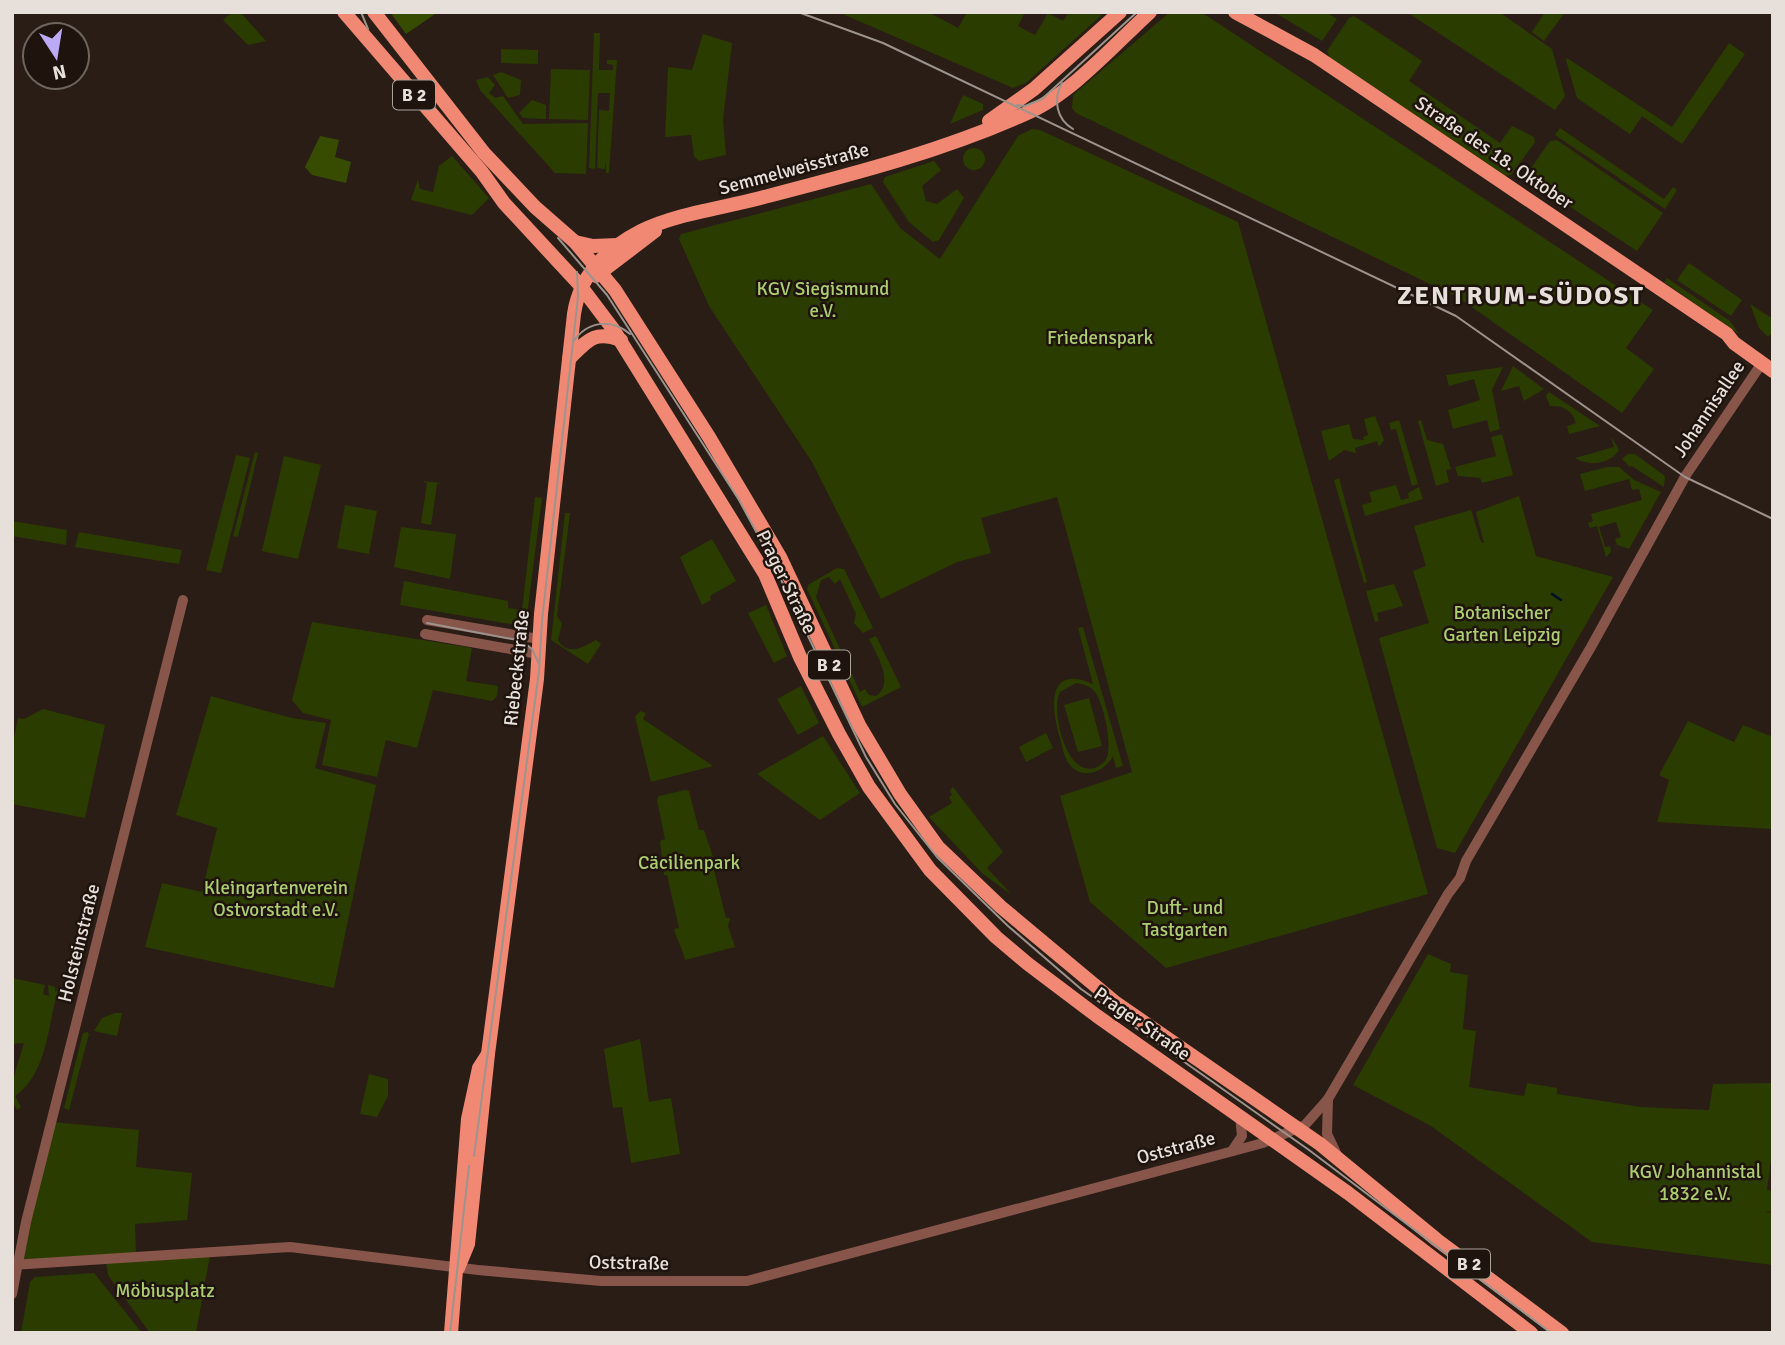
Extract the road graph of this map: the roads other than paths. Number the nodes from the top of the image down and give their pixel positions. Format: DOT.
graph roads {
  1 [pos="344,12"];
  2 [pos="374,12"];
  3 [pos="1120,12"];
  4 [pos="1150,12"];
  5 [pos="1235,12"];
  6 [pos="938,146"];
  7 [pos="658,226"];
  8 [pos="575,243"];
  9 [pos="620,245"];
  10 [pos="598,268"];
  11 [pos="581,287"];
  12 [pos="621,340"];
  13 [pos="569,359"];
  14 [pos="1769,364"];
  15 [pos="183,600"];
  16 [pos="427,620"];
  17 [pos="425,634"];
  18 [pos="539,639"];
  19 [pos="538,654"];
  20 [pos="1014,919"];
  21 [pos="996,937"];
  22 [pos="1328,1099"];
  23 [pos="1240,1116"];
  24 [pos="1298,1129"];
  25 [pos="1273,1140"];
  26 [pos="1232,1151"];
  27 [pos="1338,1157"];
  28 [pos="15,1265"];
  29 [pos="458,1268"];
  30 [pos="12,1294"];
  31 [pos="1533,1327"];
  32 [pos="451,1333"];
  33 [pos="1562,1333"];
  1 -- 11 [label="main road, Prager Straße / B 2"];
  2 -- 8 [label="main road, Prager Straße / B 2"];
  3 -- 6 [label="main road, Semmelweisstraße"];
  4 -- 6 [label="main road, Semmelweisstraße"];
  5 -- 14 [label="main road, Straße des 18. Oktober"];
  6 -- 7 [label="main road, Semmelweisstraße"];
  7 -- 9 [label="main road, Semmelweisstraße"];
  7 -- 10 [label="main road, Semmelweisstraße"];
  8 -- 9 [label="main road"];
  8 -- 10 [label="main road, Prager Straße / B 2"];
  9 -- 10 [label="main road, Semmelweisstraße"];
  10 -- 11 [label="main road, Semmelweisstraße"];
  10 -- 20 [label="main road, Prager Straße / B 2"];
  11 -- 12 [label="main road, Prager Straße / B 2"];
  11 -- 13 [label="main road, Riebeckstraße"];
  12 -- 13 [label="main road"];
  12 -- 21 [label="main road, Prager Straße / B 2"];
  13 -- 18 [label="main road, Riebeckstraße"];
  14 -- 22 [label="street, Johannisallee"];
  15 -- 28 [label="street, Holsteinstraße"];
  16 -- 18 [label="street"];
  17 -- 19 [label="street"];
  18 -- 19 [label="main road, Riebeckstraße"];
  19 -- 29 [label="main road, Riebeckstraße"];
  20 -- 21 [label="main road"];
  20 -- 24 [label="main road, Prager Straße / B 2"];
  21 -- 23 [label="main road, Prager Straße / B 2"];
  22 -- 24 [label="street"];
  22 -- 27 [label="street"];
  23 -- 25 [label="main road, B 2"];
  23 -- 26 [label="street"];
  24 -- 25 [label="street, Oststraße"];
  24 -- 27 [label="main road, B 2"];
  25 -- 26 [label="street, Oststraße"];
  25 -- 31 [label="main road, B 2"];
  26 -- 29 [label="street, Oststraße"];
  27 -- 31 [label="main road, B 2"];
  28 -- 29 [label="street, Oststraße"];
  28 -- 30 [label="street, Holsteinstraße"];
  29 -- 32 [label="main road, Riebeckstraße"];
  31 -- 33 [label="main road"];
}
